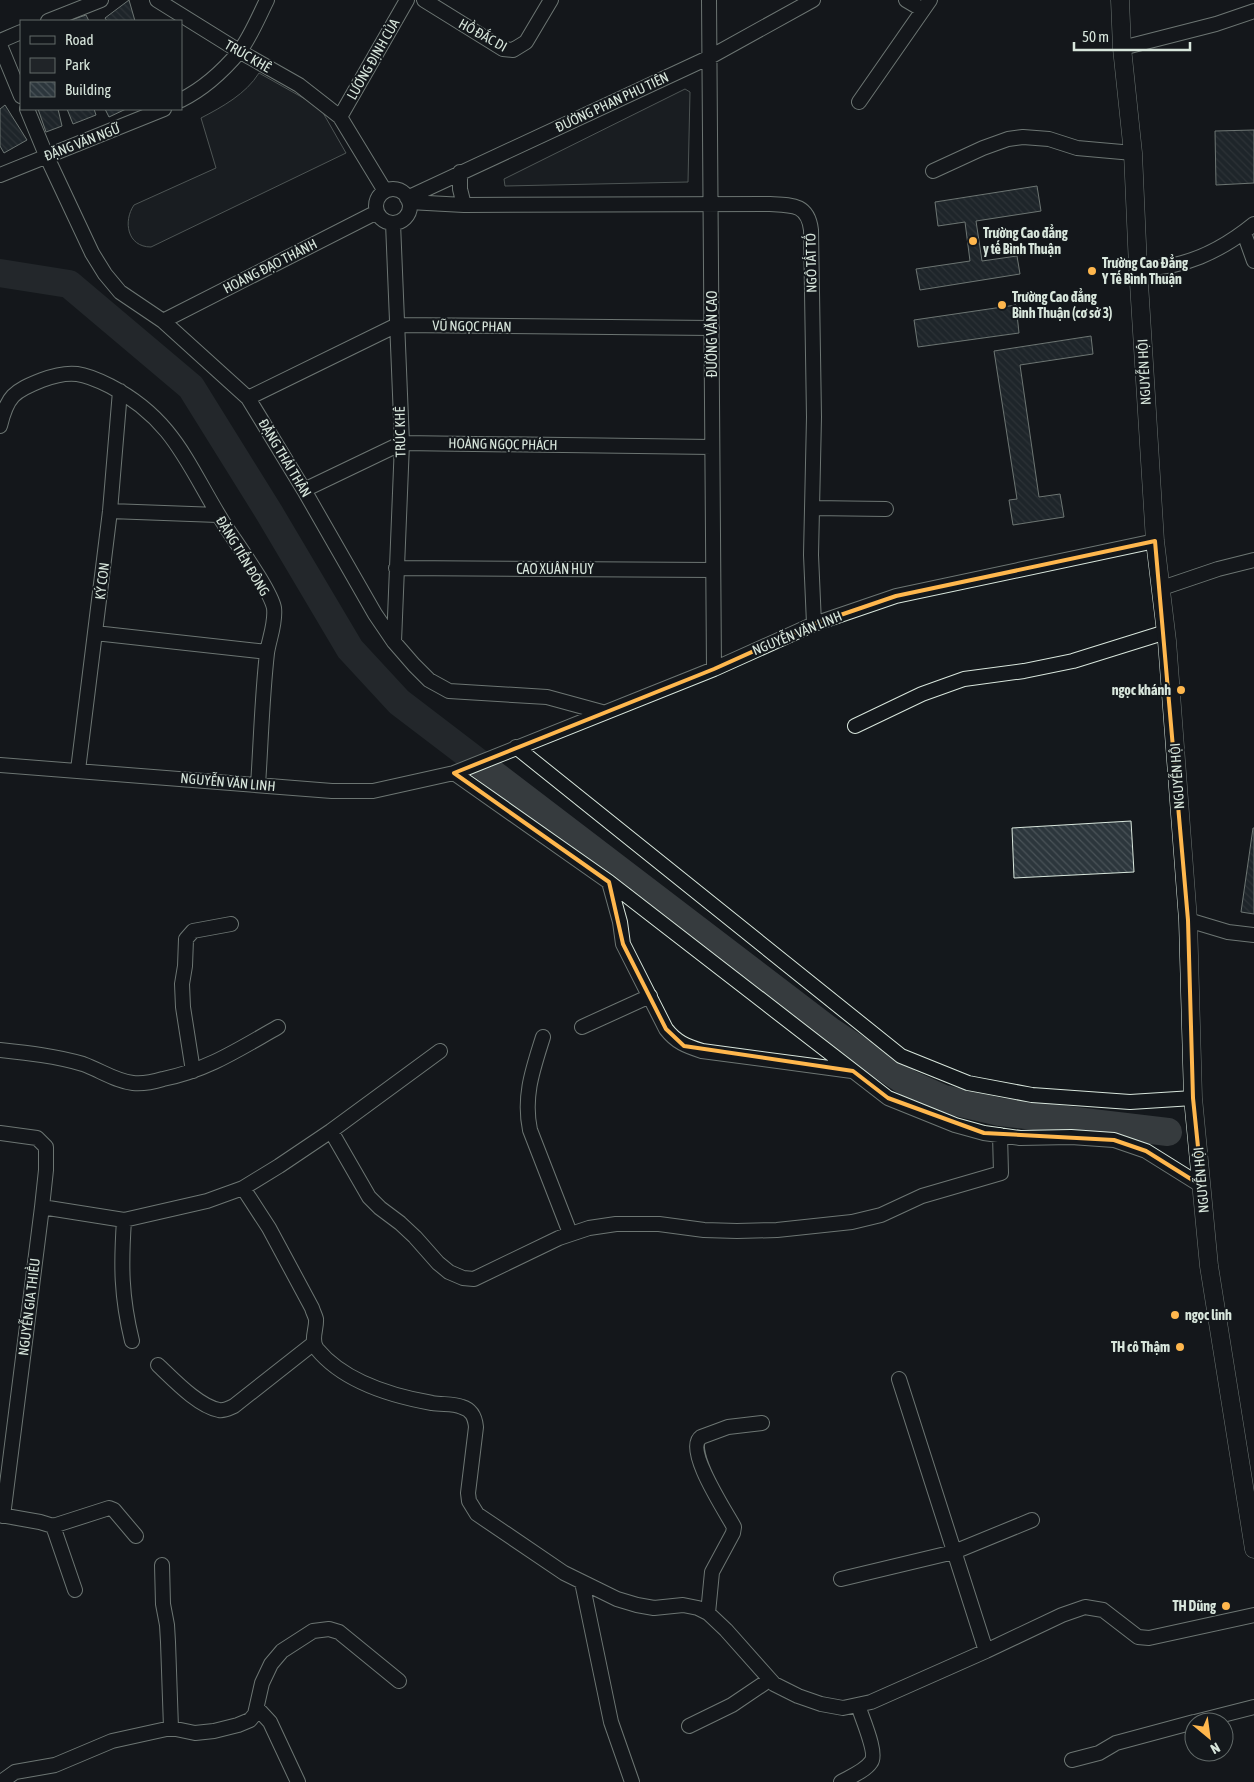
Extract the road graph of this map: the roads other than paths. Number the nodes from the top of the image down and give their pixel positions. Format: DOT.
graph roads {
  1 [pos="101,0"];
  2 [pos="157,0"];
  3 [pos="268,0"];
  4 [pos="407,0"];
  5 [pos="424,0"];
  6 [pos="551,0"];
  7 [pos="710,0"];
  8 [pos="813,0"];
  9 [pos="906,0"];
  10 [pos="1120,0"];
  11 [pos="926,5"];
  12 [pos="1254,11"];
  13 [pos="51,20"];
  14 [pos="20,33"];
  15 [pos="0,43"];
  16 [pos="1122,48"];
  17 [pos="239,51"];
  18 [pos="710,57"];
  19 [pos="20,93"];
  20 [pos="182,100"];
  21 [pos="859,102"];
  22 [pos="27,110"];
  23 [pos="161,110"];
  24 [pos="340,117"];
  25 [pos="1133,153"];
  26 [pos="46,155"];
  27 [pos="460,172"];
  28 [pos="933,172"];
  29 [pos="0,175"];
  30 [pos="385,191"];
  31 [pos="408,200"];
  32 [pos="711,204"];
  33 [pos="464,205"];
  34 [pos="377,212"];
  35 [pos="393,222"];
  36 [pos="1249,228"];
  37 [pos="1254,261"];
  38 [pos="1138,268"];
  39 [pos="163,321"];
  40 [pos="397,325"];
  41 [pos="712,328"];
  42 [pos="120,391"];
  43 [pos="248,398"];
  44 [pos="0,426"];
  45 [pos="402,443"];
  46 [pos="712,447"];
  47 [pos="304,490"];
  48 [pos="812,508"];
  49 [pos="886,509"];
  50 [pos="110,512"];
  51 [pos="218,515"];
  52 [pos="1155,541"];
  53 [pos="1254,560"];
  54 [pos="396,568"];
  55 [pos="713,570"];
  56 [pos="1162,588"];
  57 [pos="814,624"];
  58 [pos="1166,632"];
  59 [pos="95,633"];
  60 [pos="394,642"];
  61 [pos="267,652"];
  62 [pos="714,669"];
  63 [pos="602,712"];
  64 [pos="855,726"];
  65 [pos="516,747"];
  66 [pos="0,765"];
  67 [pos="78,770"];
  68 [pos="454,773"];
  69 [pos="258,785"];
  70 [pos="609,882"];
  71 [pos="1188,920"];
  72 [pos="231,924"];
  73 [pos="1254,935"];
  74 [pos="650,996"];
  75 [pos="278,1027"];
  76 [pos="582,1027"];
  77 [pos="544,1037"];
  78 [pos="0,1050"];
  79 [pos="440,1051"];
  80 [pos="193,1071"];
  81 [pos="853,1071"];
  82 [pos="1193,1098"];
  83 [pos="331,1131"];
  84 [pos="0,1133"];
  85 [pos="1000,1135"];
  86 [pos="1202,1186"];
  87 [pos="243,1188"];
  88 [pos="42,1207"];
  89 [pos="124,1220"];
  90 [pos="570,1233"];
  91 [pos="132,1341"];
  92 [pos="314,1343"];
  93 [pos="158,1365"];
  94 [pos="899,1379"];
  95 [pos="762,1423"];
  96 [pos="2,1516"];
  97 [pos="1032,1520"];
  98 [pos="53,1526"];
  99 [pos="136,1536"];
  100 [pos="1254,1549"];
  101 [pos="954,1552"];
  102 [pos="162,1565"];
  103 [pos="841,1580"];
  104 [pos="582,1582"];
  105 [pos="75,1590"];
  106 [pos="708,1613"];
  107 [pos="1254,1615"];
  108 [pos="986,1651"];
  109 [pos="769,1680"];
  110 [pos="399,1681"];
  111 [pos="858,1705"];
  112 [pos="1254,1707"];
  113 [pos="257,1708"];
  114 [pos="1234,1712"];
  115 [pos="1184,1725"];
  116 [pos="689,1726"];
  117 [pos="171,1728"];
  118 [pos="1072,1760"];
  119 [pos="1,1782"];
  120 [pos="298,1782"];
  121 [pos="632,1782"];
  122 [pos="841,1782"];
  1 -- 13 [label="street"];
  2 -- 17 [label="street, TRÚC KHÊ"];
  3 -- 17 [label="street"];
  4 -- 24 [label="street, LƯƠNG ĐỊNH CỦA"];
  5 -- 6 [label="street, HỒ ĐẮC DI"];
  7 -- 18 [label="street, ĐƯỜNG VĂN CAO"];
  8 -- 18 [label="street, ĐƯỜNG PHAN PHU TIÊN"];
  9 -- 11 [label="street"];
  10 -- 16 [label="street, NGUYỄN HỘI"];
  11 -- 21 [label="street"];
  12 -- 16 [label="street"];
  14 -- 15 [label="street"];
  15 -- 19 [label="street"];
  16 -- 25 [label="street, NGUYỄN HỘI"];
  17 -- 20 [label="street"];
  17 -- 24 [label="street, TRÚC KHÊ"];
  18 -- 27 [label="street, ĐƯỜNG PHAN PHU TIÊN"];
  18 -- 32 [label="street, ĐƯỜNG VĂN CAO"];
  22 -- 26 [label="street, ĐẶNG THÁI THÂN"];
  23 -- 26 [label="street, ĐẶNG VĂN NGỮ"];
  24 -- 30 [label="street, TRÚC KHÊ"];
  25 -- 28 [label="street"];
  25 -- 38 [label="street, NGUYỄN HỘI"];
  26 -- 29 [label="street, ĐẶNG VĂN NGỮ"];
  26 -- 39 [label="street, ĐẶNG THÁI THÂN"];
  27 -- 31 [label="street, ĐƯỜNG PHAN PHU TIÊN"];
  27 -- 33 [label="street"];
  30 -- 31 [label="street"];
  30 -- 34 [label="street"];
  31 -- 33 [label="street, NGÔ TẤT TỐ"];
  31 -- 35 [label="street"];
  32 -- 33 [label="street, NGÔ TẤT TỐ"];
  32 -- 41 [label="street, ĐƯỜNG VĂN CAO"];
  32 -- 48 [label="street, NGÔ TẤT TỐ"];
  34 -- 35 [label="street"];
  34 -- 39 [label="street, HOÀNG ĐẠO THÀNH"];
  35 -- 40 [label="street, TRÚC KHÊ"];
  36 -- 37 [label="street"];
  36 -- 38 [label="street"];
  38 -- 52 [label="street, NGUYỄN HỘI"];
  39 -- 43 [label="street, ĐẶNG THÁI THÂN"];
  40 -- 41 [label="street, VŨ NGỌC PHAN"];
  40 -- 43 [label="street, VŨ NGỌC PHAN"];
  40 -- 45 [label="street, TRÚC KHÊ"];
  41 -- 46 [label="street, ĐƯỜNG VĂN CAO"];
  42 -- 44 [label="street, ĐẶNG TIẾN ĐÔNG"];
  42 -- 50 [label="street, KÝ CON"];
  42 -- 51 [label="street, ĐẶNG TIẾN ĐÔNG"];
  43 -- 47 [label="street, ĐẶNG THÁI THÂN"];
  45 -- 46 [label="street, HOÀNG NGỌC PHÁCH"];
  45 -- 47 [label="street, HOÀNG NGỌC PHÁCH"];
  45 -- 54 [label="street, TRÚC KHÊ"];
  46 -- 55 [label="street, ĐƯỜNG VĂN CAO"];
  47 -- 60 [label="street, ĐẶNG THÁI THÂN"];
  48 -- 49 [label="street"];
  48 -- 57 [label="street, NGÔ TẤT TỐ"];
  50 -- 51 [label="street"];
  50 -- 59 [label="street, KÝ CON"];
  51 -- 61 [label="street, ĐẶNG TIẾN ĐÔNG"];
  52 -- 56 [label="street, NGUYỄN HỘI"];
  52 -- 57 [label="street, NGUYỄN VĂN LINH"];
  53 -- 56 [label="street"];
  54 -- 55 [label="street, CAO XUÂN HUY"];
  54 -- 60 [label="street, TRÚC KHÊ"];
  55 -- 62 [label="street, ĐƯỜNG VĂN CAO"];
  56 -- 58 [label="street, NGUYỄN HỘI"];
  57 -- 62 [label="street, NGUYỄN VĂN LINH"];
  58 -- 64 [label="street"];
  58 -- 71 [label="street, NGUYỄN HỘI"];
  59 -- 61 [label="street"];
  59 -- 67 [label="street, KÝ CON"];
  60 -- 63 [label="street, ĐẶNG THÁI THÂN"];
  61 -- 69 [label="street, ĐẶNG TIẾN ĐÔNG"];
  62 -- 63 [label="street, NGUYỄN VĂN LINH"];
  63 -- 65 [label="street, NGUYỄN VĂN LINH"];
  65 -- 68 [label="street, NGUYỄN VĂN LINH"];
  65 -- 82 [label="street"];
  66 -- 67 [label="street, NGUYỄN VĂN LINH"];
  67 -- 69 [label="street, NGUYỄN VĂN LINH"];
  68 -- 69 [label="street, NGUYỄN VĂN LINH"];
  68 -- 70 [label="street"];
  70 -- 74 [label="street"];
  70 -- 81 [label="street"];
  71 -- 73 [label="street"];
  71 -- 82 [label="street, NGUYỄN HỘI"];
  72 -- 80 [label="street"];
  74 -- 76 [label="street"];
  74 -- 81 [label="street"];
  75 -- 80 [label="street"];
  77 -- 90 [label="street"];
  78 -- 80 [label="street"];
  79 -- 83 [label="street"];
  81 -- 85 [label="street"];
  82 -- 86 [label="street, NGUYỄN HỘI"];
  83 -- 87 [label="street"];
  83 -- 90 [label="street"];
  84 -- 88 [label="street, NGUYỄN GIA THIỀU"];
  85 -- 86 [label="street"];
  85 -- 90 [label="street"];
  86 -- 100 [label="street, NGUYỄN HỘI"];
  87 -- 89 [label="street"];
  87 -- 92 [label="street"];
  88 -- 89 [label="street"];
  88 -- 96 [label="street, NGUYỄN GIA THIỀU"];
  89 -- 91 [label="street"];
  92 -- 93 [label="street"];
  92 -- 104 [label="street"];
  94 -- 101 [label="street"];
  95 -- 106 [label="street"];
  96 -- 98 [label="street"];
  97 -- 101 [label="street"];
  98 -- 99 [label="street"];
  98 -- 105 [label="street"];
  101 -- 103 [label="street"];
  101 -- 108 [label="street"];
  102 -- 117 [label="street"];
  104 -- 106 [label="street"];
  104 -- 121 [label="street"];
  106 -- 109 [label="street"];
  107 -- 108 [label="street"];
  108 -- 111 [label="street"];
  109 -- 111 [label="street"];
  109 -- 116 [label="street"];
  110 -- 113 [label="street"];
  111 -- 122 [label="street"];
  112 -- 114 [label="street"];
  113 -- 117 [label="street"];
  113 -- 120 [label="street"];
  115 -- 118 [label="street"];
  117 -- 119 [label="street"];
}
